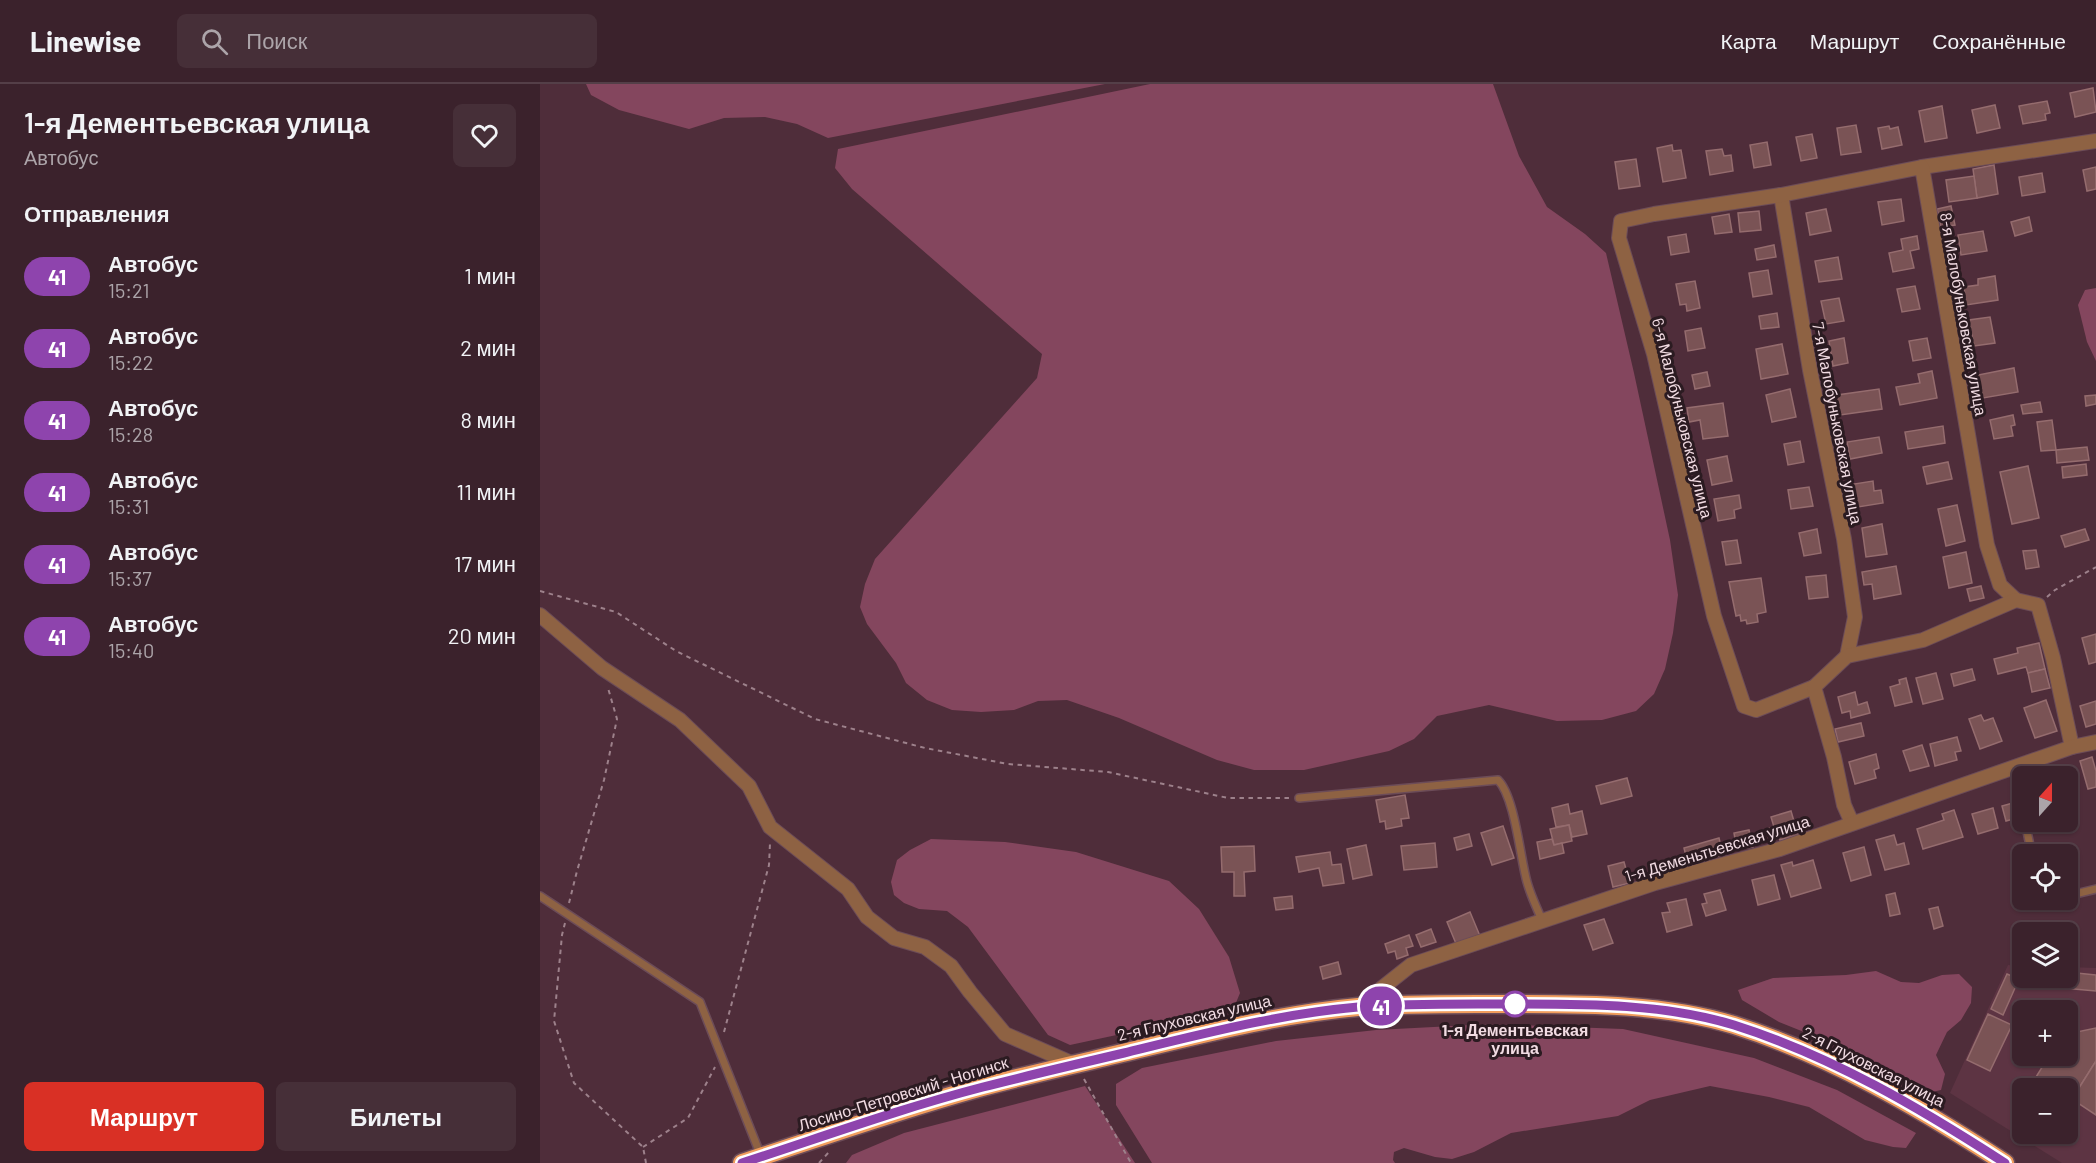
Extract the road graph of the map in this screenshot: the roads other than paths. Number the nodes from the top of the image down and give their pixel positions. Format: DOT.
graph roads {
  1 [pos="2096,141"];
  2 [pos="1922,167"];
  3 [pos="1781,195"];
  4 [pos="2016,600"];
  5 [pos="540,615"];
  6 [pos="1847,656"];
  7 [pos="1814,687"];
  8 [pos="2096,742"];
  9 [pos="2072,747"];
  10 [pos="2016,766"];
  11 [pos="2012,767"];
  12 [pos="1299,798"];
  13 [pos="1852,823"];
  14 [pos="2096,889"];
  15 [pos="2078,893"];
  16 [pos="540,896"];
  17 [pos="1543,922"];
  18 [pos="1358,1007"];
  19 [pos="1076,1065"];
  20 [pos="761,1157"];
  21 [pos="742,1163"];
  22 [pos="2005,1163"];
  1 -- 2 [label="street"];
  2 -- 3 [label="street"];
  2 -- 4 [label="street, 8-я Малобуньковская улица"];
  3 -- 6 [label="street, 7-я Малобуньковская улица"];
  3 -- 7 [label="street, 6-я Малобуньковская улица"];
  4 -- 6 [label="street"];
  4 -- 9 [label="street"];
  5 -- 19 [label="street"];
  6 -- 7 [label="street"];
  7 -- 13 [label="street"];
  8 -- 9 [label="street, 1-я Деменьтьевская улица"];
  9 -- 10 [label="street, 1-я Деменьтьевская улица"];
  11 -- 13 [label="street, 1-я Деменьтьевская улица"];
  12 -- 17 [label="lane"];
  13 -- 17 [label="street, 1-я Деменьтьевская улица"];
  14 -- 15 [label="lane"];
  16 -- 20 [label="lane"];
  17 -- 18 [label="street, 1-я Деменьтьевская улица"];
  18 -- 19 [label="highway, 2-я Глуховская улица"];
  18 -- 22 [label="highway, 2-я Глуховская улица"];
  19 -- 20 [label="highway, Лосино-Петровский - Ногинск"];
  20 -- 21 [label="highway, Лосино-Петровский - Ногинск"];
}
